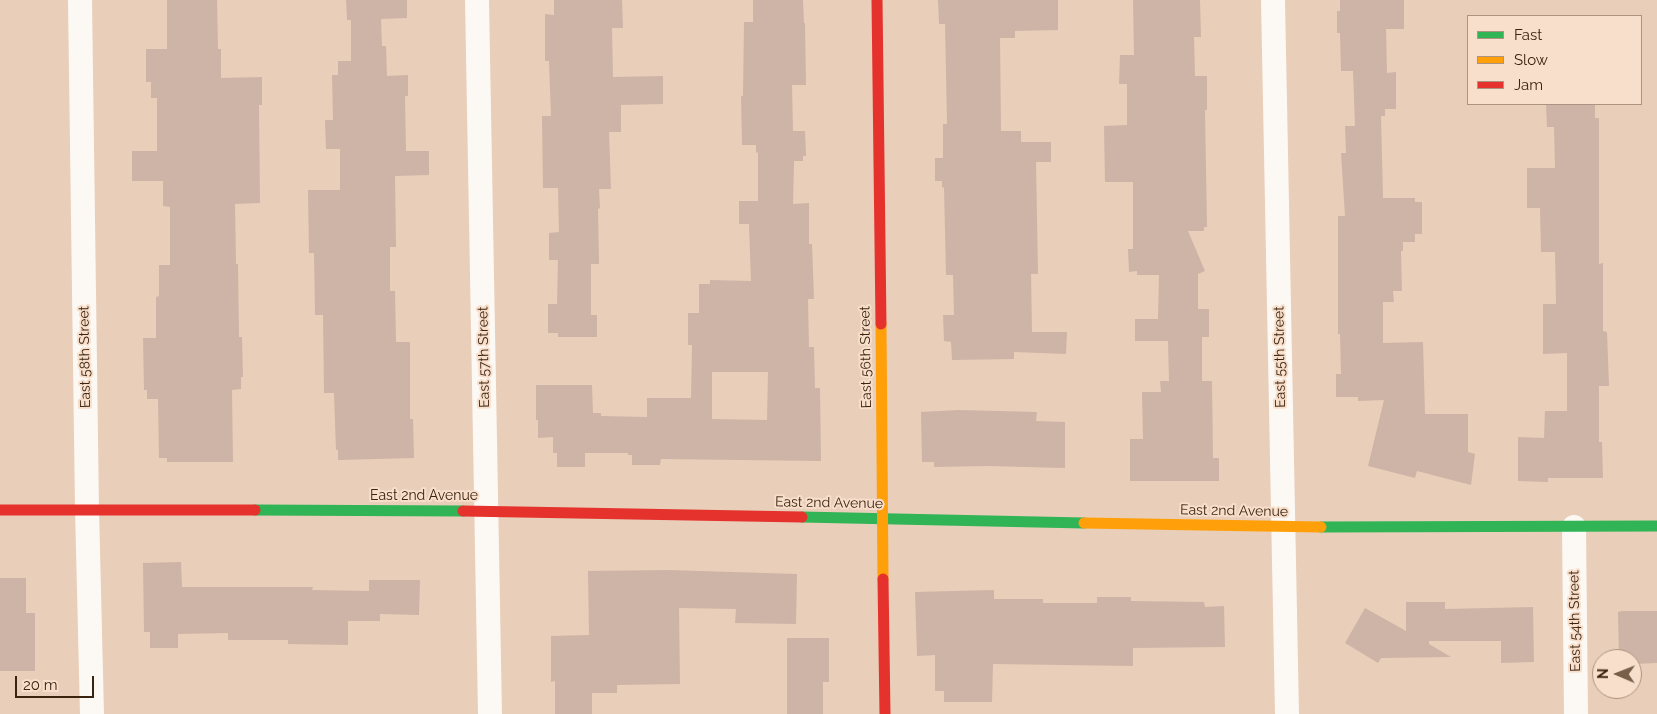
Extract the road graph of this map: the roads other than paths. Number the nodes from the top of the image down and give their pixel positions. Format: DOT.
graph roads {
  1 [pos="80,0"];
  2 [pos="477,0"];
  3 [pos="876,0"];
  4 [pos="1273,0"];
  5 [pos="87,509"];
  6 [pos="0,510"];
  7 [pos="486,511"];
  8 [pos="883,519"];
  9 [pos="1657,526"];
  10 [pos="1284,527"];
  11 [pos="1574,527"];
  12 [pos="92,714"];
  13 [pos="490,714"];
  14 [pos="885,714"];
  15 [pos="1287,714"];
  16 [pos="1576,714"];
  1 -- 5 [label="street, East 58th Street"];
  2 -- 7 [label="street, East 57th Street"];
  3 -- 8 [label="street, East 56th Street"];
  4 -- 10 [label="street, East 55th Street"];
  5 -- 6 [label="street, East 2nd Avenue"];
  5 -- 7 [label="street, East 2nd Avenue"];
  5 -- 12 [label="street, East 58th Street"];
  7 -- 8 [label="street, East 2nd Avenue"];
  7 -- 13 [label="street, East 57th Street"];
  8 -- 10 [label="street, East 2nd Avenue"];
  8 -- 14 [label="street, East 56th Street"];
  9 -- 11 [label="street, East 2nd Avenue"];
  10 -- 11 [label="street, East 2nd Avenue"];
  10 -- 15 [label="street, East 55th Street"];
  11 -- 16 [label="street, East 54th Street"];
}
